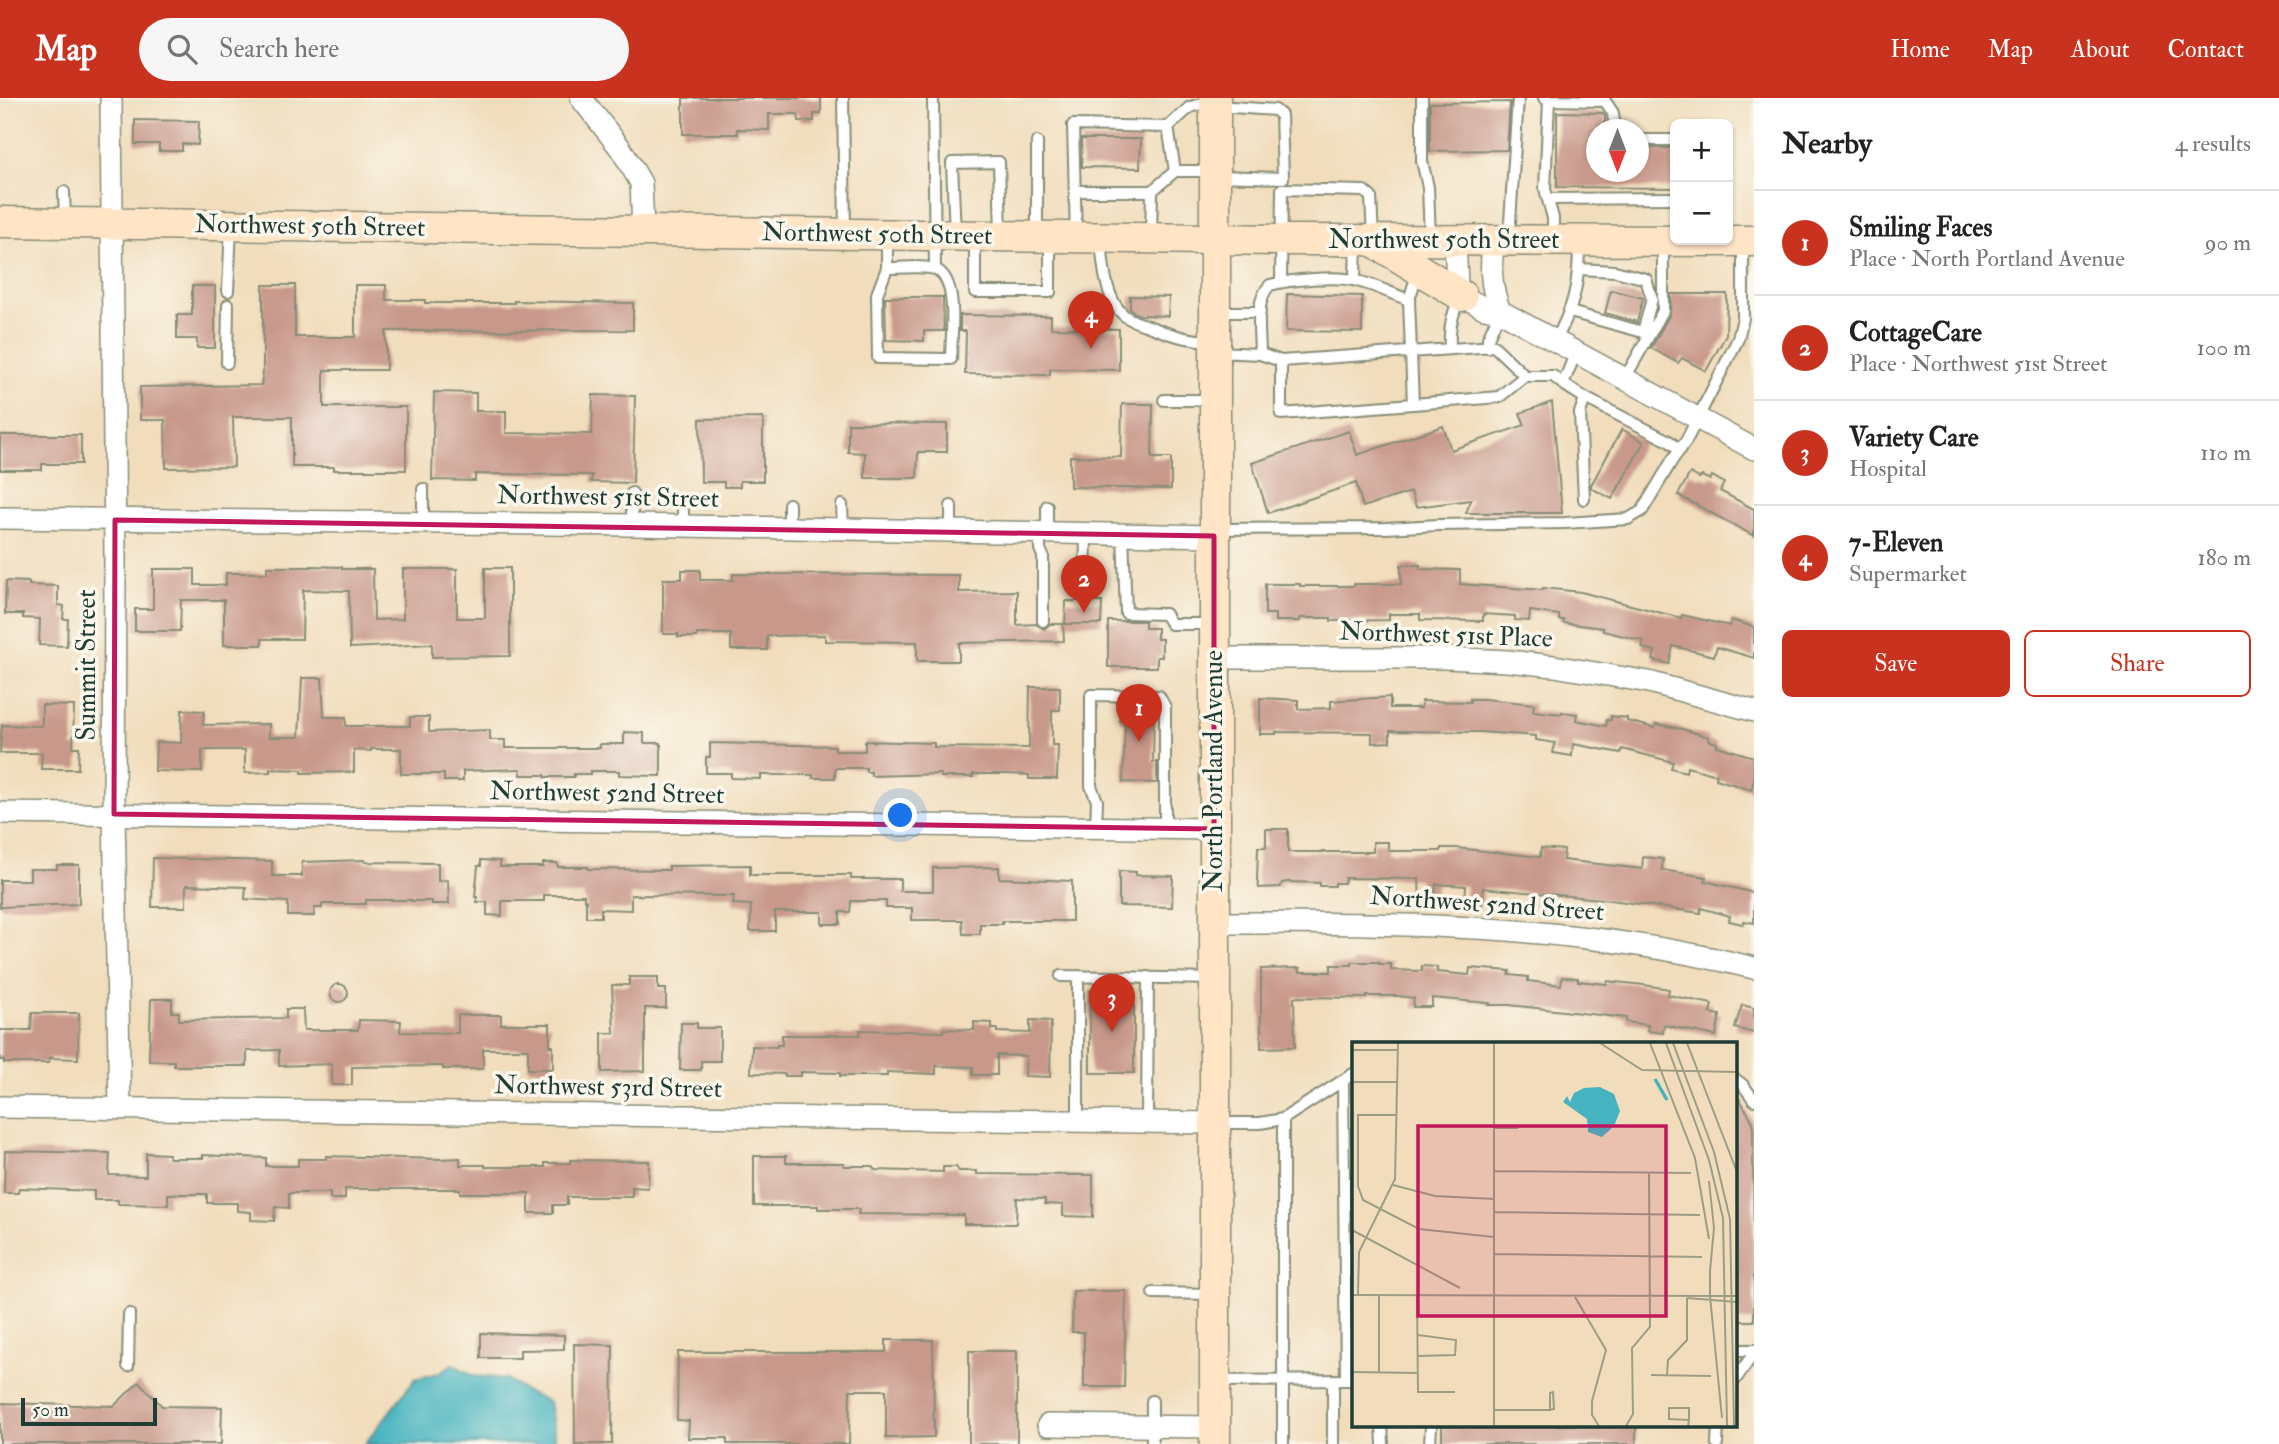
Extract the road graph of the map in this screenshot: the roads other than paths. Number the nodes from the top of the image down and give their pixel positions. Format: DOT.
graph roads {
  1 [pos="111,98"];
  2 [pos="581,98"];
  3 [pos="843,98"];
  4 [pos="933,98"];
  5 [pos="1422,98"];
  6 [pos="1518,98"];
  7 [pos="1546,99"];
  8 [pos="1214,102"];
  9 [pos="1614,119"];
  10 [pos="1168,127"];
  11 [pos="1649,140"];
  12 [pos="1670,140"];
  13 [pos="1037,142"];
  14 [pos="1175,171"];
  15 [pos="1214,173"];
  16 [pos="1282,183"];
  17 [pos="1075,191"];
  18 [pos="1152,191"];
  19 [pos="64,192"];
  20 [pos="1670,198"];
  21 [pos="1548,199"];
  22 [pos="0,222"];
  23 [pos="65,222"];
  24 [pos="112,223"];
  25 [pos="231,225"];
  26 [pos="643,230"];
  27 [pos="845,233"];
  28 [pos="887,234"];
  29 [pos="967,236"];
  30 [pos="1066,237"];
  31 [pos="1152,238"];
  32 [pos="1214,239"];
  33 [pos="1282,240"];
  34 [pos="1365,240"];
  35 [pos="1442,240"];
  36 [pos="1501,240"];
  37 [pos="1663,240"];
  38 [pos="1670,240"];
  39 [pos="1749,241"];
  40 [pos="1570,250"];
  41 [pos="887,268"];
  42 [pos="935,268"];
  43 [pos="1421,272"];
  44 [pos="1355,280"];
  45 [pos="1281,282"];
  46 [pos="228,291"];
  47 [pos="1462,296"];
  48 [pos="1409,300"];
  49 [pos="228,304"];
  50 [pos="1500,311"];
  51 [pos="1214,312"];
  52 [pos="1260,312"];
  53 [pos="1570,312"];
  54 [pos="1646,335"];
  55 [pos="1555,341"];
  56 [pos="1214,347"];
  57 [pos="1487,347"];
  58 [pos="1450,349"];
  59 [pos="1410,352"];
  60 [pos="1576,352"];
  61 [pos="1260,354"];
  62 [pos="1281,361"];
  63 [pos="227,363"];
  64 [pos="1525,376"];
  65 [pos="1625,378"];
  66 [pos="1563,384"];
  67 [pos="1585,398"];
  68 [pos="1164,400"];
  69 [pos="1214,400"];
  70 [pos="1413,404"];
  71 [pos="1699,419"];
  72 [pos="1754,449"];
  73 [pos="1680,450"];
  74 [pos="423,489"];
  75 [pos="632,492"];
  76 [pos="1584,499"];
  77 [pos="789,504"];
  78 [pos="842,505"];
  79 [pos="951,506"];
  80 [pos="1047,506"];
  81 [pos="0,518"];
  82 [pos="115,520"];
  83 [pos="423,523"];
  84 [pos="632,525"];
  85 [pos="789,528"];
  86 [pos="843,529"];
  87 [pos="951,531"];
  88 [pos="1214,532"];
  89 [pos="1044,533"];
  90 [pos="1086,533"];
  91 [pos="1123,534"];
  92 [pos="1085,590"];
  93 [pos="1043,621"];
  94 [pos="1214,624"];
  95 [pos="1214,658"];
  96 [pos="1754,711"];
  97 [pos="0,813"];
  98 [pos="114,814"];
  99 [pos="1097,827"];
  100 [pos="1165,828"];
  101 [pos="1214,829"];
  102 [pos="1214,923"];
  103 [pos="1754,968"];
  104 [pos="1061,976"];
  105 [pos="1214,979"];
  106 [pos="1078,980"];
  107 [pos="1148,981"];
  108 [pos="1348,1077"];
  109 [pos="1736,1080"];
  110 [pos="1754,1100"];
  111 [pos="0,1107"];
  112 [pos="120,1108"];
  113 [pos="1348,1116"];
  114 [pos="1283,1119"];
  115 [pos="1078,1121"];
  116 [pos="1147,1122"];
  117 [pos="1214,1123"];
  118 [pos="1153,1293"];
  119 [pos="1215,1294"];
  120 [pos="129,1314"];
  121 [pos="1736,1350"];
  122 [pos="1754,1352"];
  123 [pos="128,1366"];
  124 [pos="1736,1379"];
  125 [pos="1333,1380"];
  126 [pos="1350,1380"];
  127 [pos="1215,1381"];
  128 [pos="1283,1381"];
  129 [pos="1152,1401"];
  130 [pos="1048,1425"];
  131 [pos="1382,1426"];
  132 [pos="1431,1426"];
  133 [pos="1718,1426"];
  134 [pos="1152,1435"];
  135 [pos="1215,1435"];
  136 [pos="1283,1444"];
  137 [pos="1333,1444"];
  138 [pos="1383,1444"];
  139 [pos="1430,1444"];
  140 [pos="1717,1444"];
  1 -- 24 [label="street, Summit Street"];
  2 -- 26 [label="street"];
  3 -- 27 [label="lane"];
  4 -- 29 [label="lane"];
  5 -- 35 [label="lane"];
  6 -- 36 [label="lane"];
  7 -- 9 [label="lane"];
  7 -- 21 [label="lane"];
  8 -- 10 [label="lane"];
  8 -- 15 [label="main road, North Portland Avenue"];
  8 -- 16 [label="lane"];
  10 -- 14 [label="lane"];
  10 -- 17 [label="lane"];
  11 -- 12 [label="lane"];
  13 -- 30 [label="lane"];
  14 -- 15 [label="lane"];
  14 -- 18 [label="lane"];
  15 -- 16 [label="lane"];
  15 -- 32 [label="main road, North Portland Avenue"];
  16 -- 33 [label="lane"];
  16 -- 34 [label="lane"];
  17 -- 18 [label="lane"];
  17 -- 30 [label="lane"];
  18 -- 31 [label="lane"];
  19 -- 23 [label="lane"];
  20 -- 21 [label="lane"];
  21 -- 40 [label="lane"];
  22 -- 23 [label="main road, Northwest 50th Street"];
  23 -- 24 [label="main road, Northwest 50th Street"];
  24 -- 25 [label="main road, Northwest 50th Street"];
  24 -- 82 [label="street, Summit Street"];
  25 -- 26 [label="main road, Northwest 50th Street"];
  25 -- 46 [label="lane"];
  26 -- 27 [label="main road, Northwest 50th Street"];
  27 -- 28 [label="main road, Northwest 50th Street"];
  28 -- 29 [label="main road, Northwest 50th Street"];
  28 -- 41 [label="lane"];
  29 -- 29 [label="lane"];
  29 -- 30 [label="main road, Northwest 50th Street"];
  29 -- 30 [label="lane"];
  29 -- 42 [label="lane"];
  30 -- 31 [label="main road, Northwest 50th Street"];
  30 -- 56 [label="lane"];
  31 -- 32 [label="main road, Northwest 50th Street"];
  32 -- 33 [label="main road, Northwest 50th Street"];
  32 -- 51 [label="main road, North Portland Avenue"];
  33 -- 34 [label="main road, Northwest 50th Street"];
  33 -- 45 [label="lane"];
  34 -- 35 [label="main road, Northwest 50th Street"];
  34 -- 43 [label="main road"];
  34 -- 44 [label="lane"];
  35 -- 36 [label="main road, Northwest 50th Street"];
  35 -- 47 [label="street"];
  36 -- 40 [label="main road, Northwest 50th Street"];
  36 -- 50 [label="street"];
  37 -- 38 [label="main road, Northwest 50th Street"];
  37 -- 40 [label="main road, Northwest 50th Street"];
  37 -- 54 [label="lane"];
  39 -- 71 [label="lane"];
  40 -- 53 [label="lane"];
  40 -- 54 [label="lane"];
  41 -- 42 [label="lane"];
  41 -- 42 [label="lane"];
  43 -- 47 [label="main road"];
  43 -- 48 [label="lane"];
  44 -- 45 [label="lane"];
  44 -- 48 [label="lane"];
  45 -- 52 [label="lane"];
  47 -- 50 [label="street"];
  47 -- 58 [label="lane"];
  48 -- 59 [label="lane"];
  49 -- 63 [label="lane"];
  50 -- 55 [label="street"];
  50 -- 57 [label="lane"];
  51 -- 52 [label="lane"];
  51 -- 56 [label="main road, North Portland Avenue"];
  52 -- 61 [label="lane"];
  53 -- 54 [label="lane"];
  53 -- 55 [label="lane"];
  54 -- 65 [label="lane"];
  55 -- 60 [label="street"];
  56 -- 61 [label="lane"];
  56 -- 69 [label="main road, North Portland Avenue"];
  57 -- 58 [label="lane"];
  57 -- 64 [label="lane"];
  58 -- 59 [label="lane"];
  59 -- 62 [label="lane"];
  59 -- 70 [label="lane"];
  60 -- 65 [label="street"];
  60 -- 66 [label="lane"];
  61 -- 62 [label="lane"];
  62 -- 70 [label="lane"];
  64 -- 66 [label="lane"];
  64 -- 70 [label="lane"];
  65 -- 71 [label="street"];
  66 -- 67 [label="lane"];
  67 -- 73 [label="lane"];
  67 -- 76 [label="lane"];
  68 -- 69 [label="lane"];
  69 -- 88 [label="main road, North Portland Avenue"];
  71 -- 72 [label="street"];
  71 -- 73 [label="lane"];
  73 -- 88 [label="lane"];
  74 -- 83 [label="lane"];
  75 -- 84 [label="lane"];
  77 -- 85 [label="lane"];
  78 -- 86 [label="lane"];
  79 -- 87 [label="lane"];
  80 -- 89 [label="lane"];
  81 -- 82 [label="street, Northwest 51st Street"];
  82 -- 83 [label="street, Northwest 51st Street"];
  82 -- 98 [label="street, Summit Street"];
  83 -- 84 [label="street, Northwest 51st Street"];
  84 -- 85 [label="street, Northwest 51st Street"];
  85 -- 86 [label="street, Northwest 51st Street"];
  86 -- 87 [label="street, Northwest 51st Street"];
  87 -- 89 [label="street, Northwest 51st Street"];
  88 -- 91 [label="street, Northwest 51st Street"];
  88 -- 94 [label="main road, North Portland Avenue"];
  89 -- 90 [label="street, Northwest 51st Street"];
  89 -- 93 [label="lane"];
  90 -- 91 [label="street, Northwest 51st Street"];
  90 -- 92 [label="lane"];
  91 -- 94 [label="lane"];
  94 -- 95 [label="main road, North Portland Avenue"];
  95 -- 96 [label="street, Northwest 51st Place"];
  95 -- 101 [label="main road, North Portland Avenue"];
  97 -- 98 [label="street, Northwest 52nd Street"];
  98 -- 99 [label="street, Northwest 52nd Street"];
  98 -- 112 [label="street, Summit Street"];
  99 -- 100 [label="street, Northwest 52nd Street"];
  99 -- 100 [label="lane"];
  100 -- 101 [label="street, Northwest 52nd Street"];
  101 -- 102 [label="main road, North Portland Avenue"];
  102 -- 103 [label="street, Northwest 52nd Street"];
  102 -- 105 [label="main road, North Portland Avenue"];
  104 -- 106 [label="lane"];
  105 -- 107 [label="lane"];
  105 -- 117 [label="main road, North Portland Avenue"];
  106 -- 107 [label="lane"];
  106 -- 115 [label="lane"];
  107 -- 116 [label="lane"];
  108 -- 113 [label="lane"];
  108 -- 114 [label="lane"];
  109 -- 110 [label="lane"];
  111 -- 112 [label="street, Northwest 53rd Street"];
  112 -- 115 [label="street, Northwest 53rd Street"];
  113 -- 126 [label="lane"];
  114 -- 117 [label="lane"];
  114 -- 128 [label="lane"];
  115 -- 116 [label="street, Northwest 53rd Street"];
  116 -- 117 [label="street, Northwest 53rd Street"];
  117 -- 119 [label="main road, North Portland Avenue"];
  118 -- 119 [label="lane"];
  119 -- 127 [label="main road, North Portland Avenue"];
  120 -- 123 [label="lane"];
  121 -- 122 [label="lane"];
  122 -- 124 [label="lane"];
  125 -- 126 [label="lane"];
  125 -- 128 [label="lane"];
  125 -- 137 [label="lane"];
  127 -- 128 [label="lane"];
  127 -- 135 [label="main road, North Portland Avenue"];
  128 -- 136 [label="lane"];
  129 -- 134 [label="lane"];
  130 -- 134 [label="street"];
  131 -- 138 [label="lane"];
  132 -- 139 [label="lane"];
  133 -- 140 [label="lane"];
  134 -- 135 [label="street"];
}
